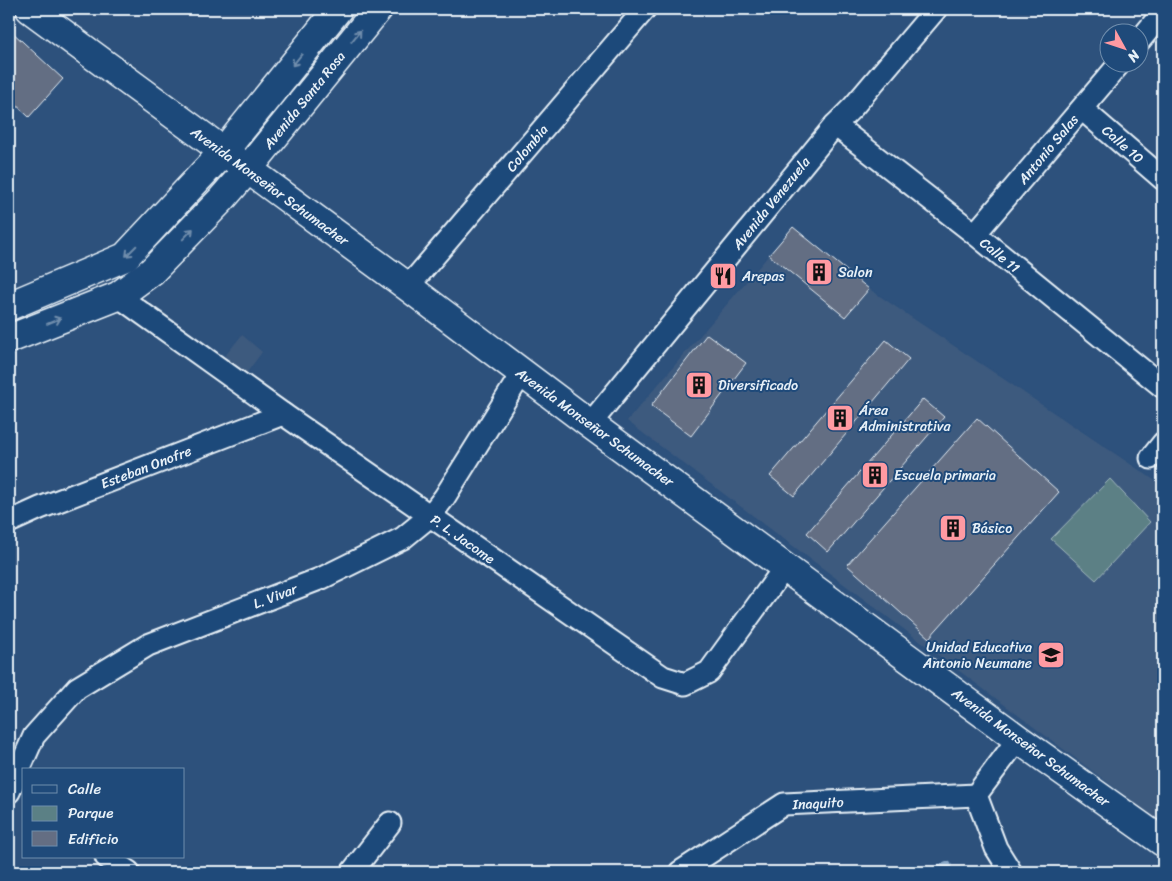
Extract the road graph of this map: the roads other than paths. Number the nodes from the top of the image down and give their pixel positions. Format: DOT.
graph roads {
  1 [pos="338,9"];
  2 [pos="378,9"];
  3 [pos="645,9"];
  4 [pos="936,9"];
  5 [pos="40,11"];
  6 [pos="1163,12"];
  7 [pos="1150,28"];
  8 [pos="1113,72"];
  9 [pos="1082,109"];
  10 [pos="835,125"];
  11 [pos="224,151"];
  12 [pos="248,169"];
  13 [pos="1163,179"];
  14 [pos="975,234"];
  15 [pos="408,287"];
  16 [pos="118,296"];
  17 [pos="9,306"];
  18 [pos="9,339"];
  19 [pos="522,373"];
  20 [pos="1163,387"];
  21 [pos="283,414"];
  22 [pos="590,424"];
  23 [pos="430,516"];
  24 [pos="9,522"];
  25 [pos="785,566"];
  26 [pos="1018,739"];
  27 [pos="9,794"];
  28 [pos="976,795"];
  29 [pos="22,803"];
  30 [pos="390,822"];
  31 [pos="1163,842"];
  32 [pos="108,858"];
  33 [pos="129,872"];
  34 [pos="352,872"];
  35 [pos="680,872"];
  36 [pos="1010,872"];
  1 -- 11 [label="street, one-way"];
  12 -- 2 [label="street, Avenida Santa Rosa, one-way"];
  3 -- 15 [label="street, Colombia"];
  4 -- 10 [label="street, Avenida Venezuela"];
  5 -- 11 [label="street, Avenida Monseñor Schumacher"];
  6 -- 7 [label="street"];
  8 -- 9 [label="street, Antonio Salas"];
  9 -- 13 [label="street, Calle 10"];
  9 -- 14 [label="street, Antonio Salas"];
  10 -- 14 [label="street, Calle 11"];
  10 -- 22 [label="street, Avenida Venezuela"];
  11 -- 12 [label="street, Avenida Monseñor Schumacher"];
  11 -- 17 [label="street, one-way"];
  12 -- 15 [label="street, Avenida Monseñor Schumacher"];
  16 -- 12 [label="street, Avenida Santa Rosa, one-way"];
  14 -- 20 [label="street, Calle 11"];
  15 -- 19 [label="street, Avenida Monseñor Schumacher"];
  18 -- 16 [label="street, Avenida Santa Rosa, one-way"];
  16 -- 21 [label="street, P. L. Jacome"];
  19 -- 22 [label="street, Avenida Monseñor Schumacher"];
  19 -- 23 [label="street, L. Vivar"];
  21 -- 23 [label="street, P. L. Jacome"];
  21 -- 24 [label="street, Esteban Onofre"];
  22 -- 25 [label="street, Avenida Monseñor Schumacher"];
  23 -- 25 [label="street, P. L. Jacome"];
  23 -- 27 [label="street, L. Vivar"];
  25 -- 26 [label="street, Avenida Monseñor Schumacher"];
  26 -- 28 [label="street"];
  26 -- 31 [label="street, Avenida Monseñor Schumacher"];
  27 -- 29 [label="street"];
  28 -- 35 [label="street, Inaquito"];
  28 -- 36 [label="street"];
  30 -- 34 [label="street"];
  32 -- 33 [label="street"];
}
